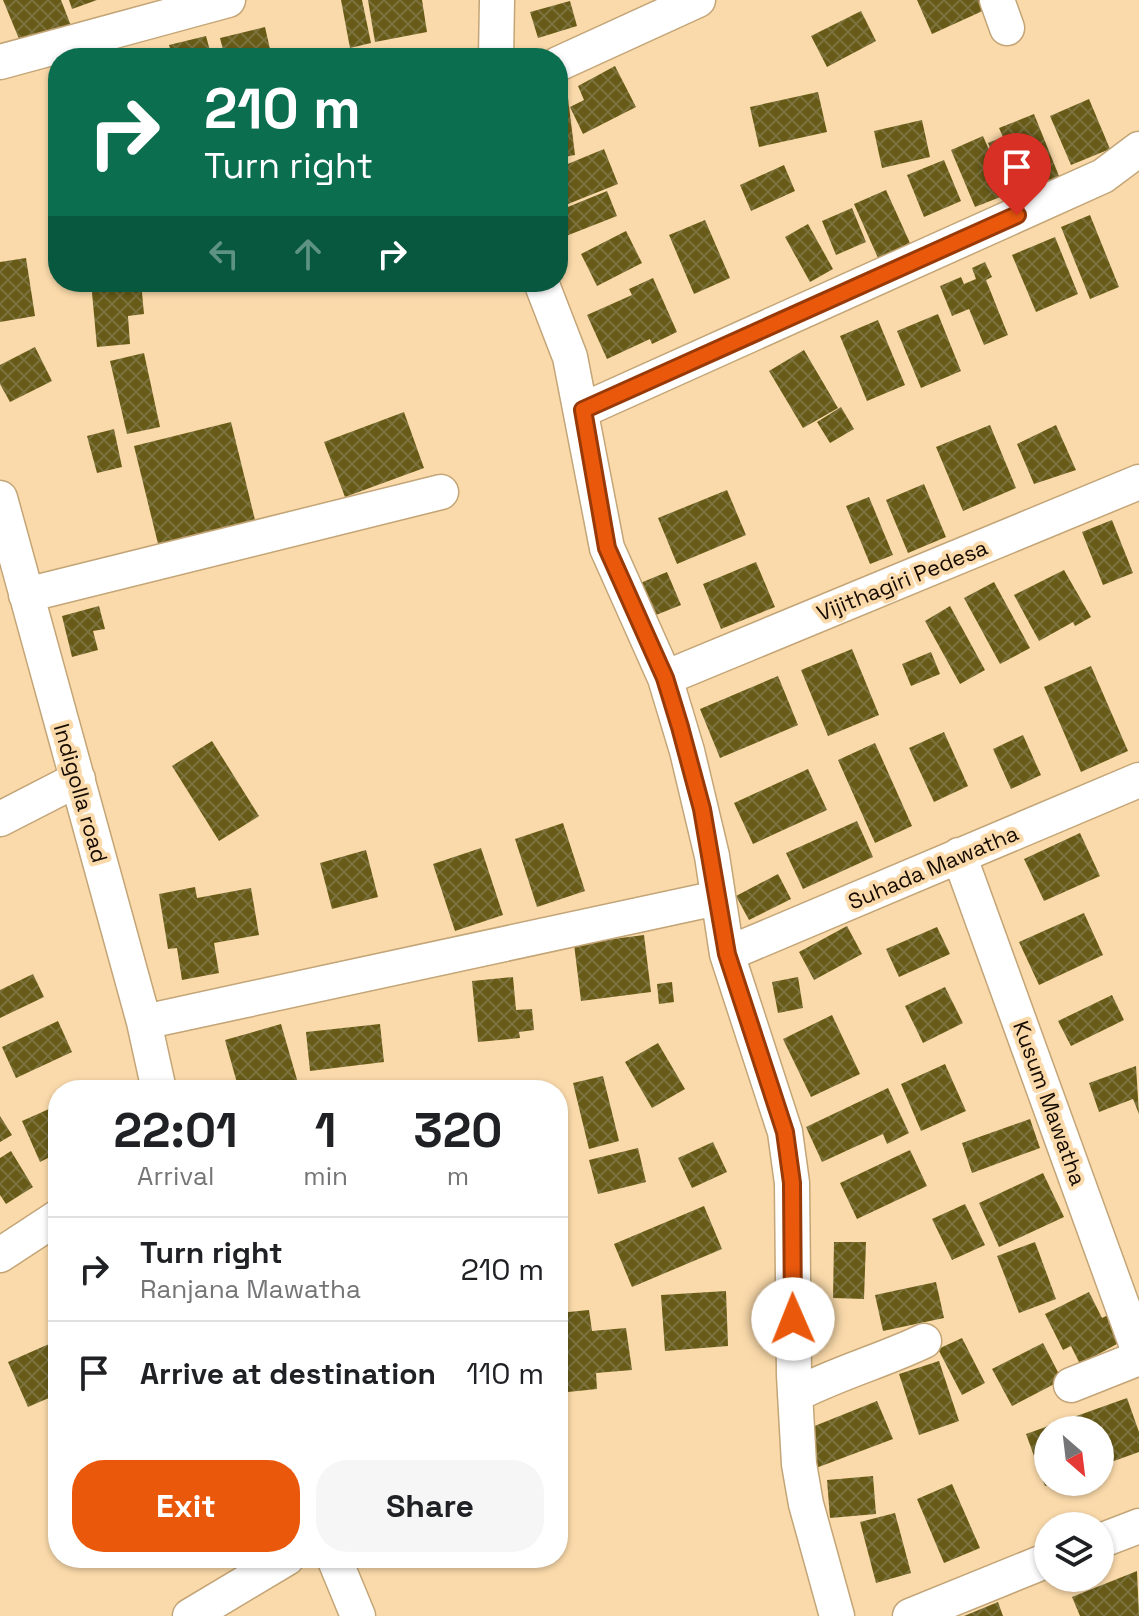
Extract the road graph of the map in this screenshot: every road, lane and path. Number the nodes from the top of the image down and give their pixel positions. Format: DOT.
graph roads {
  1 [pos="228,0"];
  2 [pos="497,0"];
  3 [pos="698,0"];
  4 [pos="51,48"];
  5 [pos="496,48"];
  6 [pos="48,49"];
  7 [pos="568,59"];
  8 [pos="0,62"];
  9 [pos="1139,149"];
  10 [pos="545,292"];
  11 [pos="583,410"];
  12 [pos="1139,482"];
  13 [pos="441,492"];
  14 [pos="2,513"];
  15 [pos="26,595"];
  16 [pos="665,678"];
  17 [pos="78,779"];
  18 [pos="1139,780"];
  19 [pos="0,819"];
  20 [pos="959,855"];
  21 [pos="717,898"];
  22 [pos="727,954"];
  23 [pos="144,1022"];
  24 [pos="157,1080"];
  25 [pos="48,1224"];
  26 [pos="0,1255"];
  27 [pos="924,1341"];
  28 [pos="1139,1352"];
  29 [pos="1139,1358"];
  30 [pos="1071,1385"];
  31 [pos="795,1395"];
  32 [pos="1139,1526"];
  33 [pos="1114,1536"];
  34 [pos="1034,1566"];
  35 [pos="270,1568"];
  36 [pos="338,1568"];
  37 [pos="190,1616"];
  38 [pos="358,1616"];
  39 [pos="837,1616"];
  40 [pos="910,1616"];
  1 -- 4 [label="street"];
  2 -- 5 [label="street"];
  3 -- 7 [label="street"];
  6 -- 8 [label="street"];
  9 -- 11 [label="street"];
  10 -- 11 [label="street"];
  11 -- 16 [label="street"];
  12 -- 16 [label="street, Vijithagiri Pedesa"];
  13 -- 15 [label="street"];
  14 -- 15 [label="street, Indigolla road"];
  15 -- 17 [label="street, Indigolla road"];
  16 -- 21 [label="street"];
  17 -- 19 [label="street"];
  17 -- 23 [label="street, Indigolla road"];
  18 -- 20 [label="street, Suhada Mawatha"];
  20 -- 22 [label="street, Suhada Mawatha"];
  20 -- 28 [label="street, Kusum Mawatha"];
  21 -- 22 [label="street"];
  21 -- 23 [label="street"];
  22 -- 31 [label="street"];
  23 -- 24 [label="street, Indigolla road"];
  25 -- 26 [label="street"];
  27 -- 31 [label="street"];
  29 -- 30 [label="street"];
  31 -- 39 [label="street"];
  32 -- 33 [label="street"];
  34 -- 40 [label="street"];
  35 -- 37 [label="street"];
  36 -- 38 [label="street"];
}
